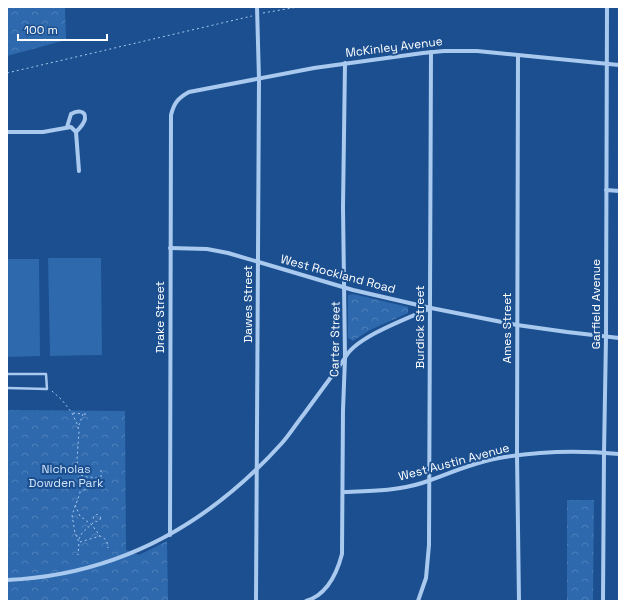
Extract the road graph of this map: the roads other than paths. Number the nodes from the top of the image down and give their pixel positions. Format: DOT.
graph roads {
  1 [pos="257,7"];
  2 [pos="607,7"];
  3 [pos="431,52"];
  4 [pos="518,55"];
  5 [pos="345,63"];
  6 [pos="606,64"];
  7 [pos="619,66"];
  8 [pos="259,79"];
  9 [pos="176,100"];
  10 [pos="67,127"];
  11 [pos="7,132"];
  12 [pos="76,132"];
  13 [pos="79,171"];
  14 [pos="606,190"];
  15 [pos="619,191"];
  16 [pos="170,248"];
  17 [pos="258,262"];
  18 [pos="345,287"];
  19 [pos="431,308"];
  20 [pos="517,325"];
  21 [pos="606,337"];
  22 [pos="619,338"];
  23 [pos="345,358"];
  24 [pos="7,374"];
  25 [pos="7,388"];
  26 [pos="604,453"];
  27 [pos="619,454"];
  28 [pos="517,455"];
  29 [pos="257,469"];
  30 [pos="430,480"];
  31 [pos="343,492"];
  32 [pos="170,535"];
  33 [pos="7,580"];
  34 [pos="256,601"];
  35 [pos="306,601"];
  36 [pos="418,601"];
  37 [pos="519,601"];
  38 [pos="603,601"];
  1 -- 8 [label="street, Dawes Street"];
  2 -- 6 [label="street, Garfield Avenue"];
  3 -- 4 [label="street, McKinley Avenue"];
  3 -- 5 [label="street, McKinley Avenue"];
  3 -- 19 [label="street, Burdick Street"];
  4 -- 6 [label="street, McKinley Avenue"];
  4 -- 20 [label="street, Ames Street"];
  5 -- 8 [label="street, McKinley Avenue"];
  5 -- 18 [label="street, Carter Street"];
  6 -- 7 [label="street, McKinley Avenue"];
  6 -- 14 [label="street, Garfield Avenue"];
  8 -- 9 [label="street, McKinley Avenue"];
  8 -- 17 [label="street, Dawes Street"];
  9 -- 16 [label="street, Drake Street"];
  10 -- 11 [label="street"];
  10 -- 12 [label="street"];
  10 -- 12 [label="street"];
  12 -- 13 [label="street"];
  14 -- 15 [label="street"];
  14 -- 21 [label="street, Garfield Avenue"];
  16 -- 17 [label="street, West Rockland Road"];
  16 -- 32 [label="street, Drake Street"];
  17 -- 18 [label="street, West Rockland Road"];
  17 -- 29 [label="street, Dawes Street"];
  18 -- 19 [label="street, West Rockland Road"];
  18 -- 23 [label="street, Carter Street"];
  19 -- 20 [label="street, West Rockland Road"];
  19 -- 23 [label="street"];
  19 -- 30 [label="street, Burdick Street"];
  20 -- 21 [label="street, West Rockland Road"];
  20 -- 28 [label="street, Ames Street"];
  21 -- 22 [label="street, West Rockland Road"];
  21 -- 26 [label="street, Garfield Avenue"];
  23 -- 29 [label="street"];
  23 -- 31 [label="street, Carter Street"];
  24 -- 25 [label="lane"];
  26 -- 27 [label="street, West Austin Avenue"];
  26 -- 28 [label="street, West Austin Avenue"];
  26 -- 38 [label="street, Garfield Avenue"];
  28 -- 30 [label="street, West Austin Avenue"];
  28 -- 37 [label="street, Ames Street"];
  29 -- 32 [label="street"];
  29 -- 34 [label="street, Dawes Street"];
  30 -- 31 [label="street, West Austin Avenue"];
  30 -- 36 [label="street, Burdick Street"];
  31 -- 35 [label="street, Carter Street"];
  32 -- 33 [label="street"];
}
